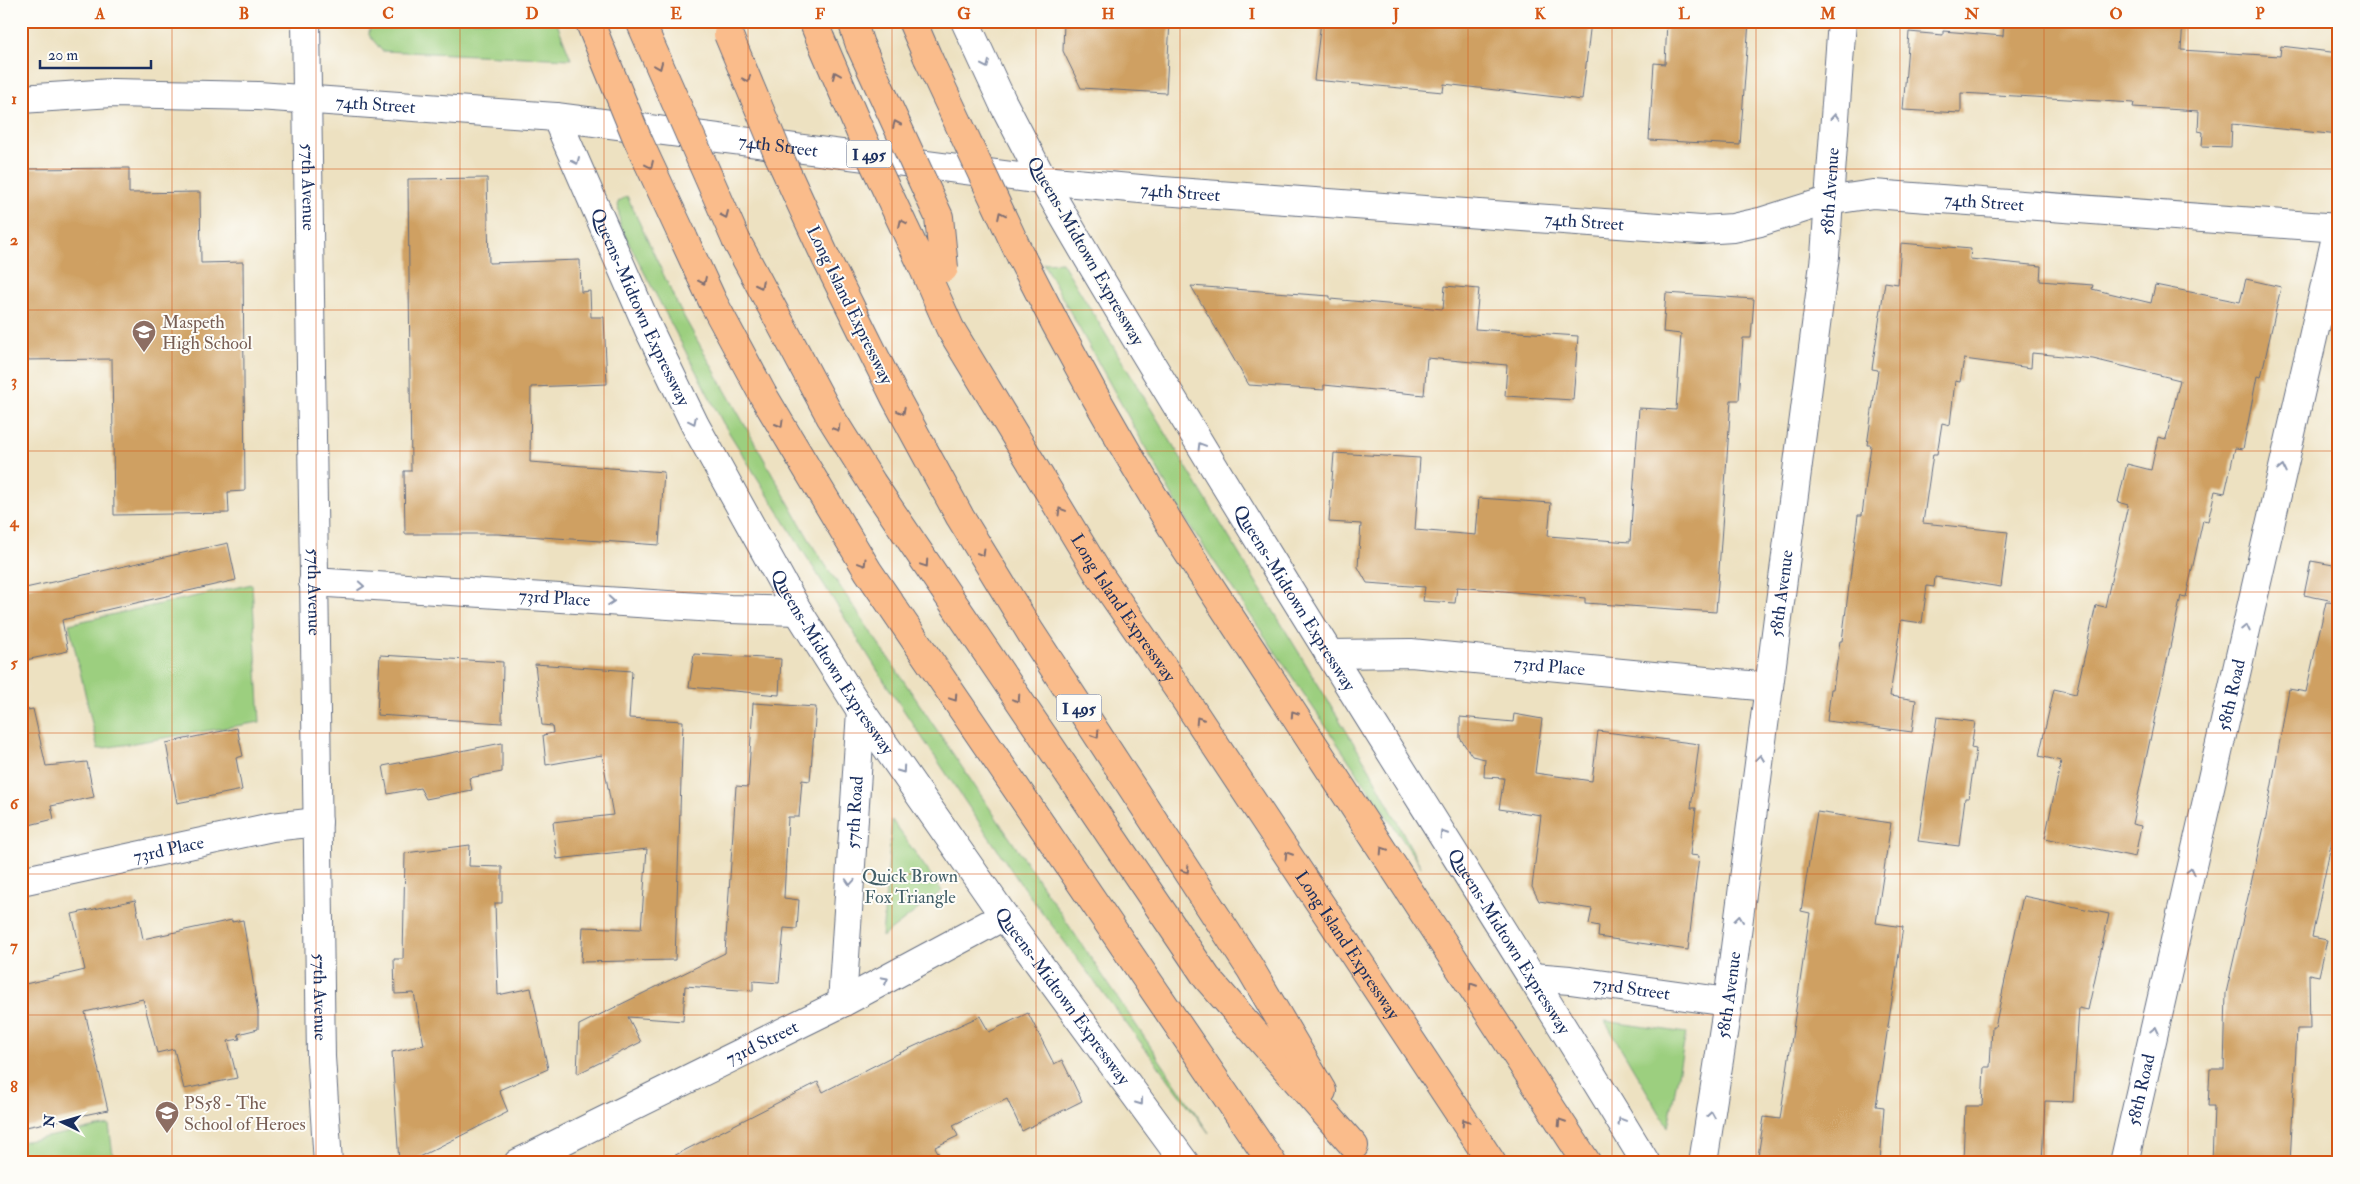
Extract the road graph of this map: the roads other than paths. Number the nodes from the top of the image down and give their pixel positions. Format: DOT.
graph roads {
  1 [pos="306,21"];
  2 [pos="640,21"];
  3 [pos="912,21"];
  4 [pos="965,21"];
  5 [pos="1842,21"];
  6 [pos="590,22"];
  7 [pos="726,28"];
  8 [pos="817,30"];
  9 [pos="856,33"];
  10 [pos="21,99"];
  11 [pos="307,99"];
  12 [pos="556,117"];
  13 [pos="1043,180"];
  14 [pos="1827,201"];
  15 [pos="2338,228"];
  16 [pos="933,268"];
  17 [pos="313,582"];
  18 [pos="798,611"];
  19 [pos="1329,654"];
  20 [pos="1769,687"];
  21 [pos="861,711"];
  22 [pos="318,822"];
  23 [pos="21,881"];
  24 [pos="1004,916"];
  25 [pos="1533,978"];
  26 [pos="1728,1002"];
  27 [pos="842,1003"];
  28 [pos="1360,1154"];
  29 [pos="328,1163"];
  30 [pos="518,1163"];
  31 [pos="1185,1163"];
  32 [pos="1272,1163"];
  33 [pos="1492,1163"];
  34 [pos="1588,1163"];
  35 [pos="1646,1163"];
  36 [pos="1703,1163"];
  37 [pos="2124,1163"];
  1 -- 11 [label="street, 57th Avenue"];
  2 -- 28 [label="highway, one-way, bridge"];
  34 -- 3 [label="highway, one-way, bridge"];
  4 -- 13 [label="street, Queens-Midtown Expressway, one-way"];
  14 -- 5 [label="street, 58th Avenue, one-way"];
  6 -- 32 [label="highway, one-way, bridge"];
  7 -- 28 [label="highway, Long Island Expressway / I 495, one-way, bridge"];
  16 -- 8 [label="highway, Long Island Expressway / I 495, one-way, bridge"];
  16 -- 9 [label="highway, one-way, bridge"];
  10 -- 11 [label="street, 74th Street"];
  11 -- 12 [label="street, 74th Street"];
  11 -- 17 [label="street, 57th Avenue"];
  12 -- 13 [label="street, 74th Street"];
  12 -- 18 [label="street, Queens-Midtown Expressway, one-way"];
  13 -- 14 [label="street, 74th Street"];
  19 -- 13 [label="street, Queens-Midtown Expressway, one-way"];
  14 -- 15 [label="street, 74th Street"];
  14 -- 20 [label="street, 58th Avenue"];
  37 -- 15 [label="street, 58th Road, one-way"];
  33 -- 16 [label="highway, Long Island Expressway / I 495, one-way"];
  17 -- 18 [label="street, 73rd Place, one-way"];
  17 -- 22 [label="street, 57th Avenue"];
  18 -- 21 [label="street, Queens-Midtown Expressway"];
  19 -- 20 [label="street, 73rd Place"];
  25 -- 19 [label="street, Queens-Midtown Expressway, one-way"];
  26 -- 20 [label="street, 58th Avenue, one-way"];
  21 -- 24 [label="street, Queens-Midtown Expressway, one-way"];
  21 -- 27 [label="street, 57th Road, one-way"];
  22 -- 23 [label="street, 73rd Place"];
  22 -- 29 [label="street, 57th Avenue"];
  27 -- 24 [label="street, 73rd Street, one-way"];
  24 -- 31 [label="street, Queens-Midtown Expressway, one-way"];
  25 -- 26 [label="street, 73rd Street"];
  35 -- 25 [label="street, Queens-Midtown Expressway, one-way"];
  36 -- 26 [label="street, 58th Avenue, one-way"];
  27 -- 30 [label="street, 73rd Street"];
}
